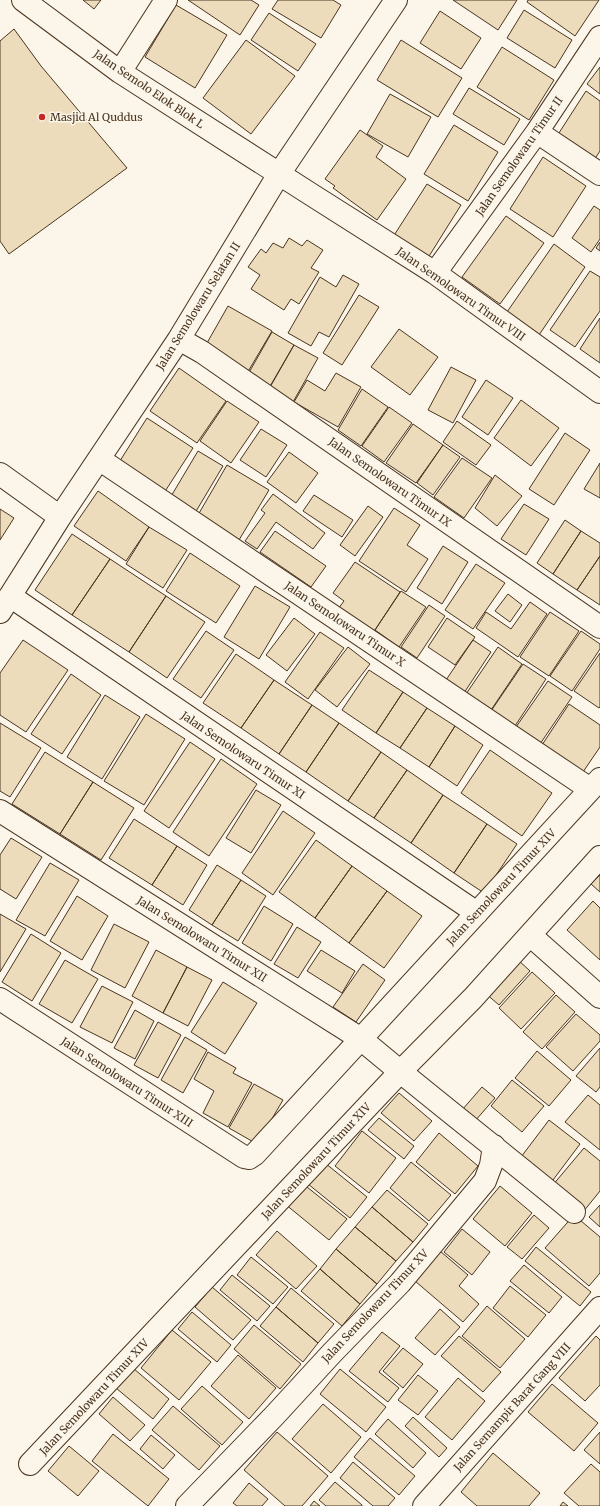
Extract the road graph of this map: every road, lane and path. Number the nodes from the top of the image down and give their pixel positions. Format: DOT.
graph roads {
  1 [pos="23,0"];
  2 [pos="166,0"];
  3 [pos="396,0"];
  4 [pos="600,37"];
  5 [pos="120,72"];
  6 [pos="537,132"];
  7 [pos="279,174"];
  8 [pos="600,174"];
  9 [pos="435,273"];
  10 [pos="179,339"];
  11 [pos="600,392"];
  12 [pos="98,459"];
  13 [pos="0,474"];
  14 [pos="60,517"];
  15 [pos="5,604"];
  16 [pos="600,627"];
  17 [pos="595,784"];
  18 [pos="0,811"];
  19 [pos="600,857"];
  20 [pos="477,913"];
  21 [pos="530,935"];
  22 [pos="600,997"];
  23 [pos="0,999"];
  24 [pos="361,1039"];
  25 [pos="400,1072"];
  26 [pos="494,1146"];
  27 [pos="255,1154"];
  28 [pos="574,1212"];
  29 [pos="600,1308"];
  30 [pos="30,1464"];
  31 [pos="188,1506"];
  32 [pos="424,1506"];
  1 -- 5 [label="street, Jalan Semolo Elok Blok L"];
  2 -- 5 [label="street"];
  3 -- 7 [label="street, Jalan Semolowaru Selatan II"];
  4 -- 6 [label="street, Jalan Semolowaru Timur II"];
  5 -- 7 [label="street, Jalan Semolo Elok Blok L"];
  6 -- 8 [label="street"];
  6 -- 9 [label="street, Jalan Semolowaru Timur II"];
  7 -- 9 [label="street, Jalan Semolowaru Timur VIII"];
  7 -- 10 [label="street, Jalan Semolowaru Selatan II"];
  9 -- 11 [label="street, Jalan Semolowaru Timur VIII"];
  10 -- 12 [label="street, Jalan Semolowaru Selatan II"];
  10 -- 16 [label="street, Jalan Semolowaru Timur IX"];
  12 -- 14 [label="street, Jalan Semolowaru Selatan II"];
  12 -- 17 [label="street, Jalan Semolowaru Timur X"];
  13 -- 14 [label="street"];
  14 -- 15 [label="street, Jalan Semolowaru Selatan II"];
  15 -- 20 [label="street, Jalan Semolowaru Timur XI"];
  17 -- 20 [label="street, Jalan Semolowaru Timur XIV"];
  18 -- 24 [label="street, Jalan Semolowaru Timur XII"];
  19 -- 21 [label="street, Jalan Semolowaru Timur XIV"];
  20 -- 24 [label="street, Jalan Semolowaru Timur XIV"];
  21 -- 22 [label="street"];
  21 -- 25 [label="street, Jalan Semolowaru Timur XIV"];
  23 -- 27 [label="street, Jalan Semolowaru Timur XIII"];
  24 -- 25 [label="street, Jalan Semolowaru Timur XII"];
  24 -- 27 [label="street, Jalan Semolowaru Timur XIV"];
  25 -- 26 [label="street"];
  25 -- 30 [label="street, Jalan Semolowaru Timur XIV"];
  26 -- 28 [label="street"];
  26 -- 31 [label="street, Jalan Semolowaru Timur XV"];
  29 -- 32 [label="street, Jalan Semampir Barat Gang VIII"];
}
